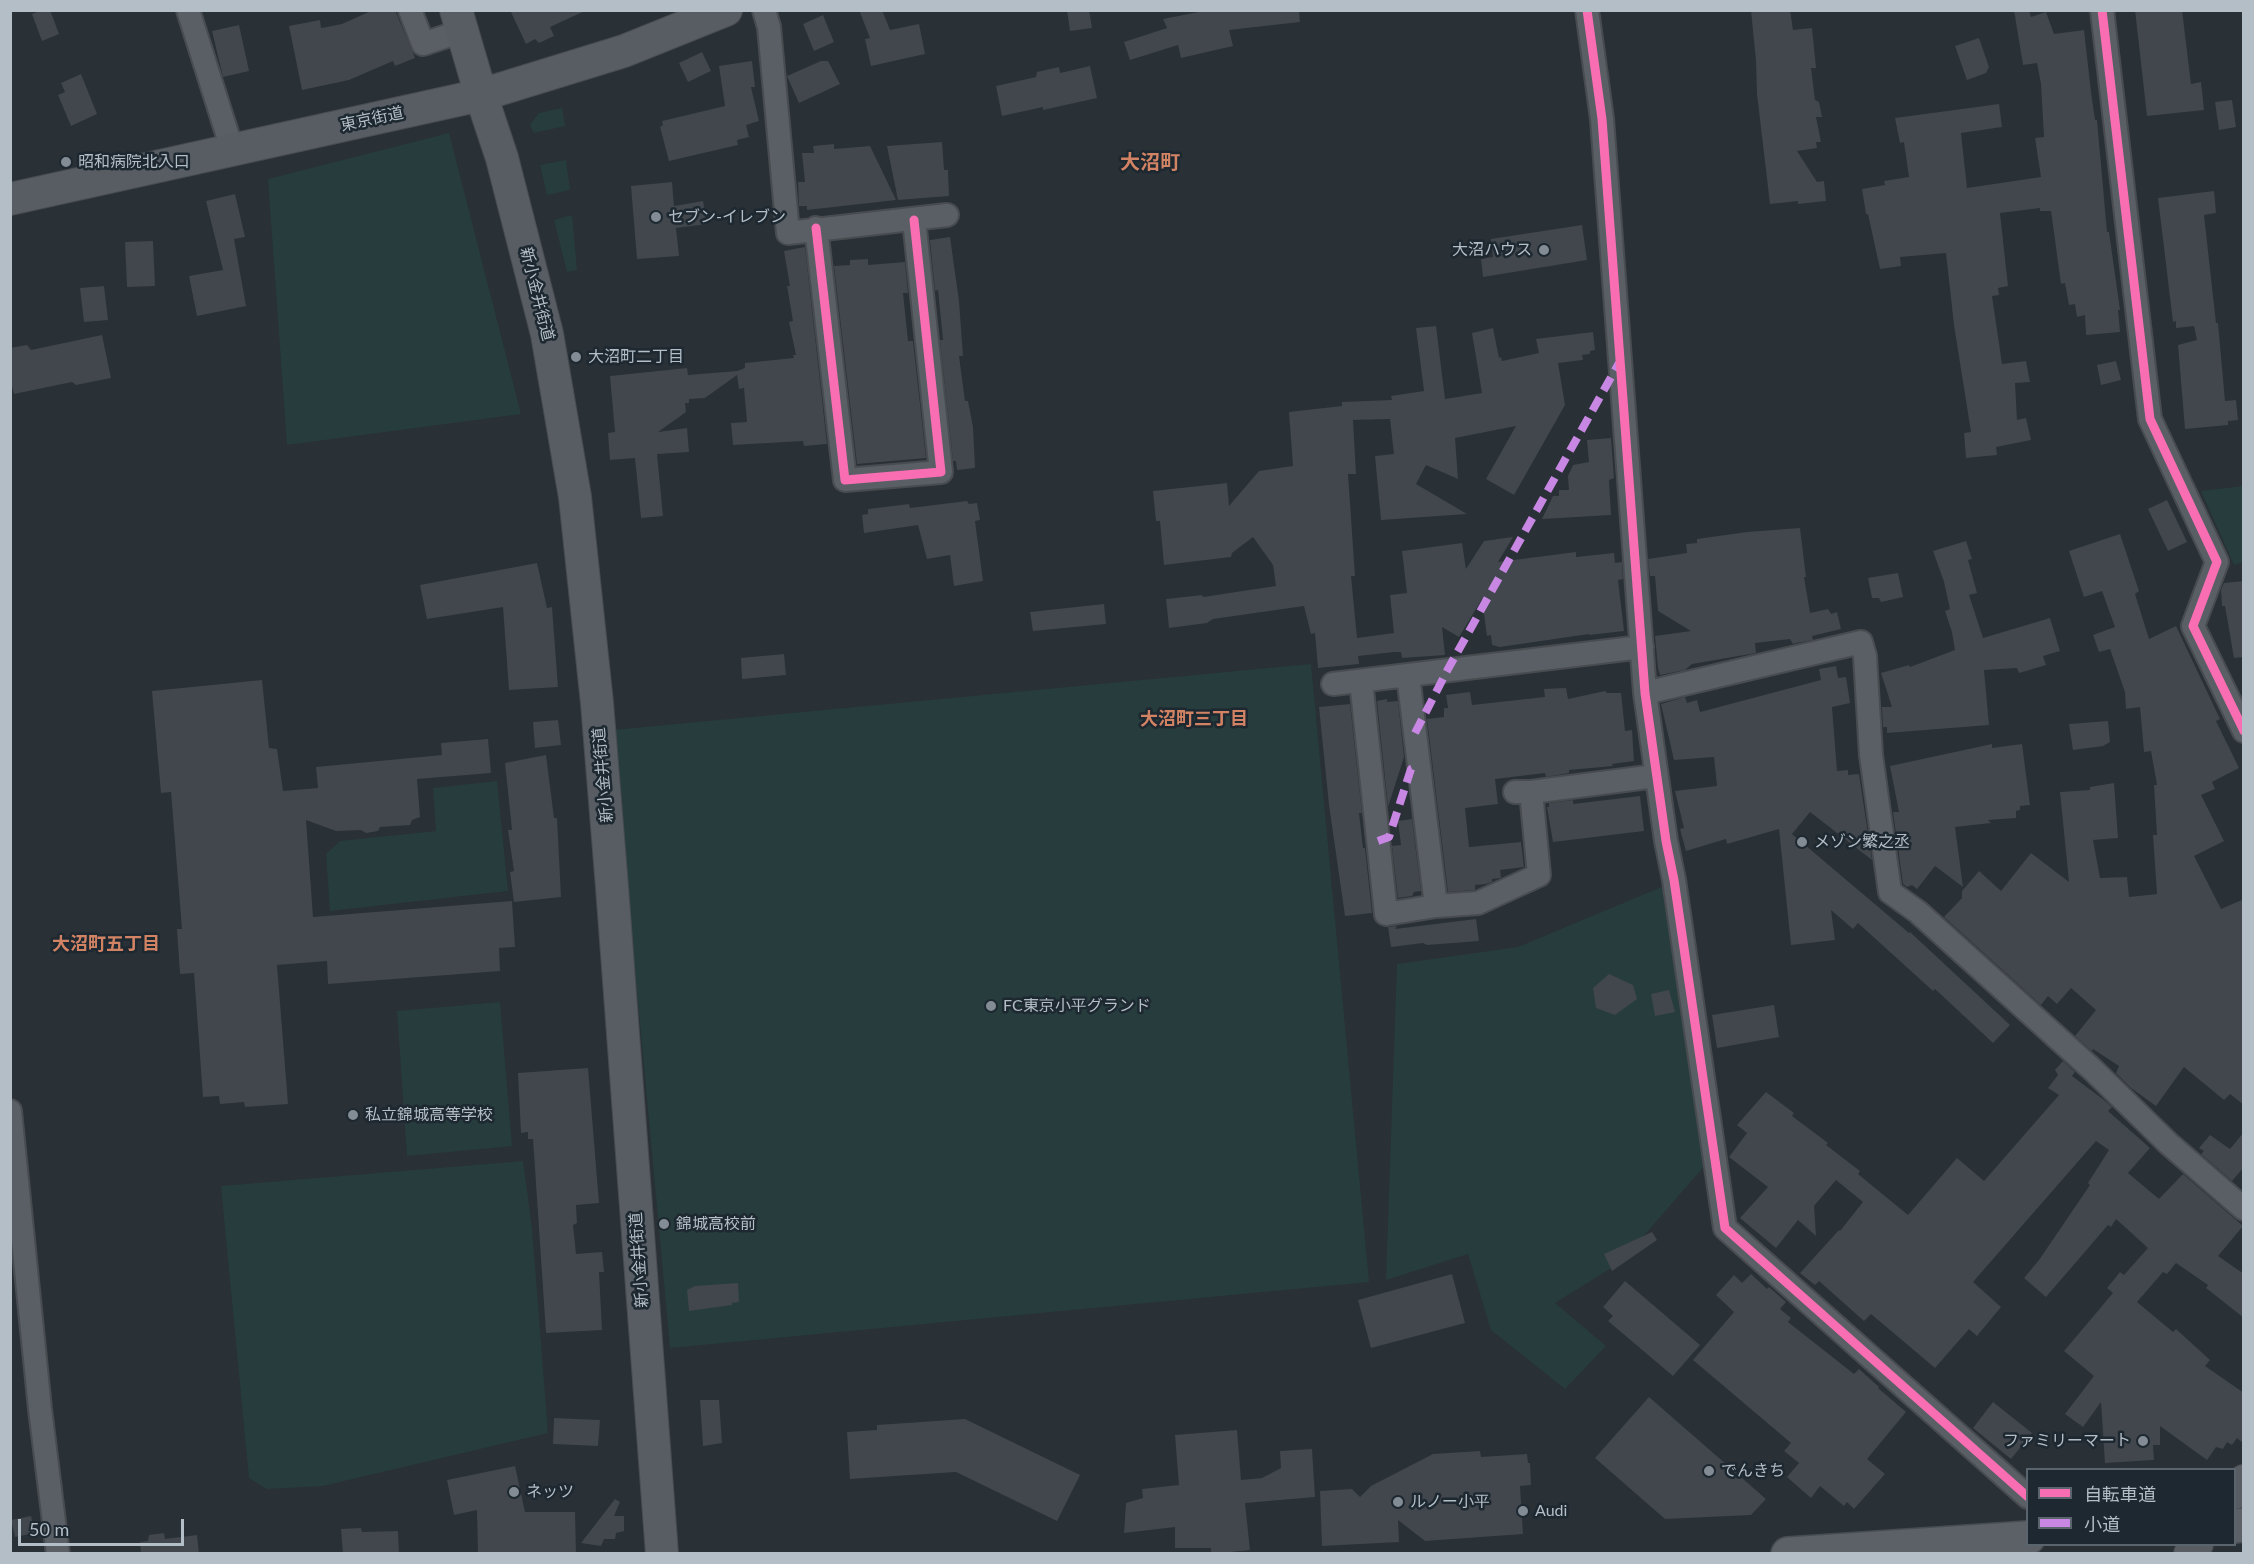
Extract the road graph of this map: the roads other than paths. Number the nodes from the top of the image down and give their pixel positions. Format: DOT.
graph roads {
  1 [pos="188,10"];
  2 [pos="410,10"];
  3 [pos="726,10"];
  4 [pos="764,10"];
  5 [pos="1587,10"];
  6 [pos="2102,10"];
  7 [pos="459,21"];
  8 [pos="481,95"];
  9 [pos="232,149"];
  10 [pos="10,199"];
  11 [pos="946,215"];
  12 [pos="914,220"];
  13 [pos="816,228"];
  14 [pos="1642,647"];
  15 [pos="1408,675"];
  16 [pos="1361,681"];
  17 [pos="1333,684"];
  18 [pos="1645,693"];
  19 [pos="2244,731"];
  20 [pos="1656,776"];
  21 [pos="1436,906"];
  22 [pos="10,1110"];
  23 [pos="2244,1209"];
  24 [pos="2026,1495"];
  25 [pos="2026,1538"];
  26 [pos="58,1554"];
  27 [pos="662,1554"];
  28 [pos="1788,1554"];
  1 -- 9 [label="street"];
  2 -- 7 [label="street"];
  3 -- 8 [label="main road, 東京街道"];
  4 -- 13 [label="street"];
  5 -- 14 [label="street"];
  6 -- 19 [label="street"];
  7 -- 8 [label="main road, 新小金井街道"];
  8 -- 9 [label="main road, 東京街道"];
  8 -- 27 [label="main road, 新小金井街道"];
  9 -- 10 [label="main road, 東京街道"];
  11 -- 12 [label="street"];
  12 -- 13 [label="street"];
  12 -- 13 [label="street"];
  14 -- 15 [label="street"];
  14 -- 18 [label="street"];
  15 -- 16 [label="street"];
  15 -- 21 [label="street"];
  16 -- 17 [label="street"];
  16 -- 21 [label="street"];
  18 -- 20 [label="street"];
  18 -- 23 [label="street"];
  20 -- 21 [label="street"];
  20 -- 24 [label="street"];
  22 -- 26 [label="street"];
  25 -- 28 [label="main road"];
}
